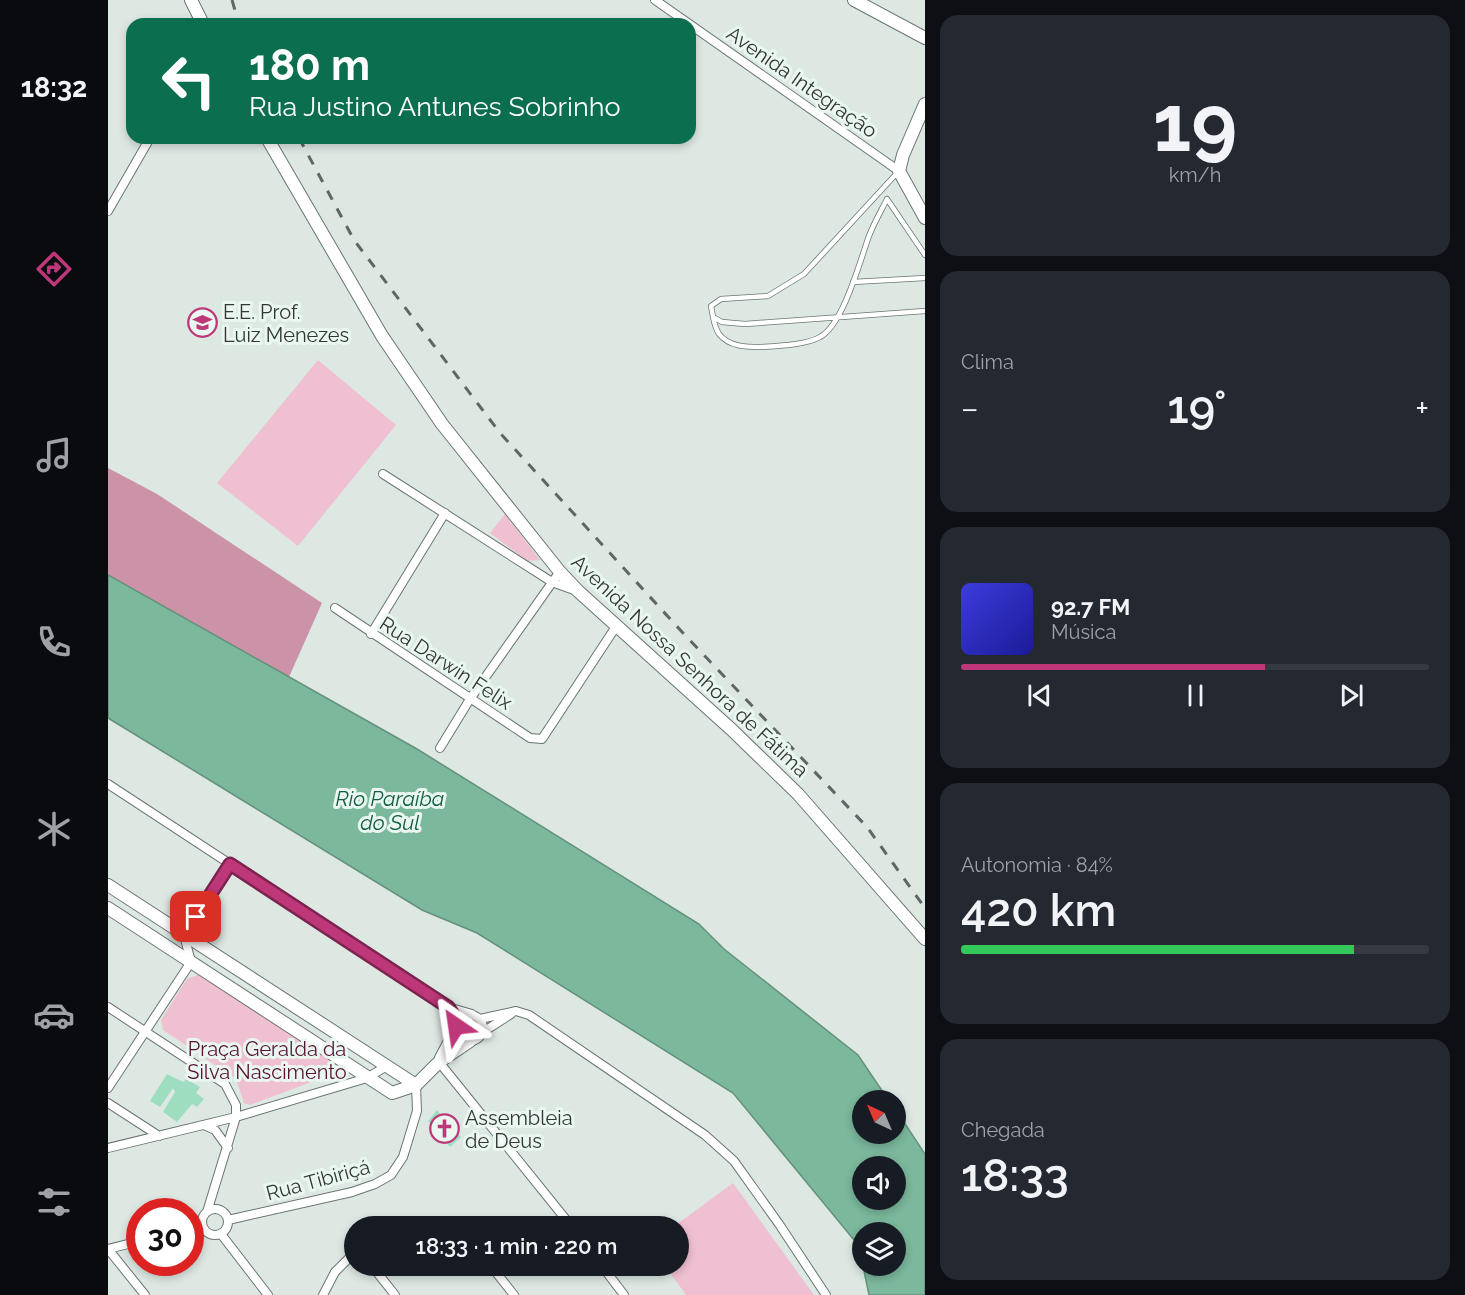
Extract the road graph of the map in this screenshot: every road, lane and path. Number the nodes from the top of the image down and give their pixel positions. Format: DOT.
graph roads {
  1 [pos="191,0"];
  2 [pos="656,0"];
  3 [pos="854,0"];
  4 [pos="200,18"];
  5 [pos="682,18"];
  6 [pos="696,28"];
  7 [pos="906,28"];
  8 [pos="925,38"];
  9 [pos="925,47"];
  10 [pos="925,104"];
  11 [pos="921,123"];
  12 [pos="147,144"];
  13 [pos="270,144"];
  14 [pos="899,171"];
  15 [pos="881,192"];
  16 [pos="886,199"];
  17 [pos="108,211"];
  18 [pos="925,218"];
  19 [pos="925,255"];
  20 [pos="925,278"];
  21 [pos="853,282"];
  22 [pos="925,311"];
  23 [pos="712,317"];
  24 [pos="837,317"];
  25 [pos="383,474"];
  26 [pos="445,513"];
  27 [pos="556,577"];
  28 [pos="335,608"];
  29 [pos="617,625"];
  30 [pos="371,634"];
  31 [pos="470,699"];
  32 [pos="440,748"];
  33 [pos="108,784"];
  34 [pos="230,864"];
  35 [pos="108,885"];
  36 [pos="108,908"];
  37 [pos="184,935"];
  38 [pos="925,939"];
  39 [pos="191,962"];
  40 [pos="108,1007"];
  41 [pos="448,1007"];
  42 [pos="516,1011"];
  43 [pos="476,1016"];
  44 [pos="457,1026"];
  45 [pos="145,1032"];
  46 [pos="483,1032"];
  47 [pos="470,1041"];
  48 [pos="438,1062"];
  49 [pos="385,1066"];
  50 [pos="367,1078"];
  51 [pos="416,1085"];
  52 [pos="108,1088"];
  53 [pos="108,1102"];
  54 [pos="236,1117"];
  55 [pos="204,1125"];
  56 [pos="159,1136"];
  57 [pos="108,1148"];
  58 [pos="228,1148"];
  59 [pos="207,1212"];
  60 [pos="204,1216"];
  61 [pos="563,1216"];
  62 [pos="228,1220"];
  63 [pos="204,1228"];
  64 [pos="221,1234"];
  65 [pos="126,1244"];
  66 [pos="108,1249"];
  67 [pos="344,1263"];
  68 [pos="380,1276"];
  69 [pos="499,1276"];
  70 [pos="610,1276"];
  71 [pos="145,1295"];
  72 [pos="268,1295"];
  73 [pos="323,1295"];
  74 [pos="395,1295"];
  75 [pos="514,1295"];
  76 [pos="624,1295"];
  77 [pos="826,1295"];
  1 -- 4 [label="street"];
  2 -- 5 [label="street, Avenida Integração"];
  3 -- 7 [label="street"];
  6 -- 14 [label="street, Avenida Integração"];
  7 -- 8 [label="street"];
  7 -- 9 [label="street"];
  10 -- 11 [label="street"];
  11 -- 14 [label="street"];
  12 -- 17 [label="street"];
  13 -- 27 [label="street, Avenida Nossa Senhora de Fátima"];
  14 -- 15 [label="lane"];
  14 -- 18 [label="street"];
  15 -- 16 [label="lane"];
  15 -- 23 [label="lane"];
  16 -- 19 [label="lane"];
  16 -- 21 [label="lane"];
  20 -- 21 [label="lane"];
  21 -- 24 [label="lane"];
  22 -- 24 [label="lane"];
  23 -- 24 [label="lane"];
  23 -- 24 [label="lane"];
  25 -- 26 [label="street"];
  26 -- 27 [label="street"];
  26 -- 30 [label="street"];
  27 -- 29 [label="street, Avenida Nossa Senhora de Fátima"];
  27 -- 31 [label="street"];
  28 -- 30 [label="street, Rua Darwin Felix"];
  29 -- 31 [label="street, Rua Darwin Felix"];
  29 -- 38 [label="street, Avenida Nossa Senhora de Fátima"];
  30 -- 31 [label="street, Rua Darwin Felix"];
  31 -- 32 [label="street"];
  33 -- 34 [label="street"];
  34 -- 37 [label="street"];
  34 -- 41 [label="street"];
  35 -- 37 [label="street"];
  36 -- 39 [label="street"];
  37 -- 39 [label="street"];
  37 -- 49 [label="street"];
  39 -- 45 [label="street"];
  39 -- 50 [label="street"];
  40 -- 45 [label="street"];
  41 -- 43 [label="street"];
  41 -- 44 [label="street"];
  42 -- 43 [label="street"];
  42 -- 46 [label="street"];
  42 -- 77 [label="street"];
  43 -- 44 [label="street"];
  43 -- 46 [label="street"];
  44 -- 47 [label="street"];
  44 -- 48 [label="street"];
  45 -- 52 [label="street"];
  45 -- 54 [label="street"];
  46 -- 47 [label="street"];
  47 -- 48 [label="street"];
  48 -- 51 [label="street"];
  48 -- 61 [label="street"];
  49 -- 50 [label="street"];
  49 -- 51 [label="street"];
  50 -- 51 [label="street"];
  50 -- 54 [label="street"];
  51 -- 62 [label="street, Rua Tibiriçá"];
  53 -- 56 [label="street"];
  54 -- 55 [label="street"];
  54 -- 58 [label="street"];
  55 -- 56 [label="street"];
  55 -- 58 [label="street"];
  56 -- 57 [label="street"];
  58 -- 59 [label="street"];
  59 -- 60 [label="street"];
  59 -- 62 [label="street"];
  62 -- 64 [label="street"];
  63 -- 64 [label="street"];
  64 -- 72 [label="street"];
  65 -- 66 [label="street"];
  66 -- 71 [label="street"];
  67 -- 73 [label="street"];
  68 -- 74 [label="street"];
  69 -- 75 [label="street"];
  70 -- 76 [label="street"];
}
